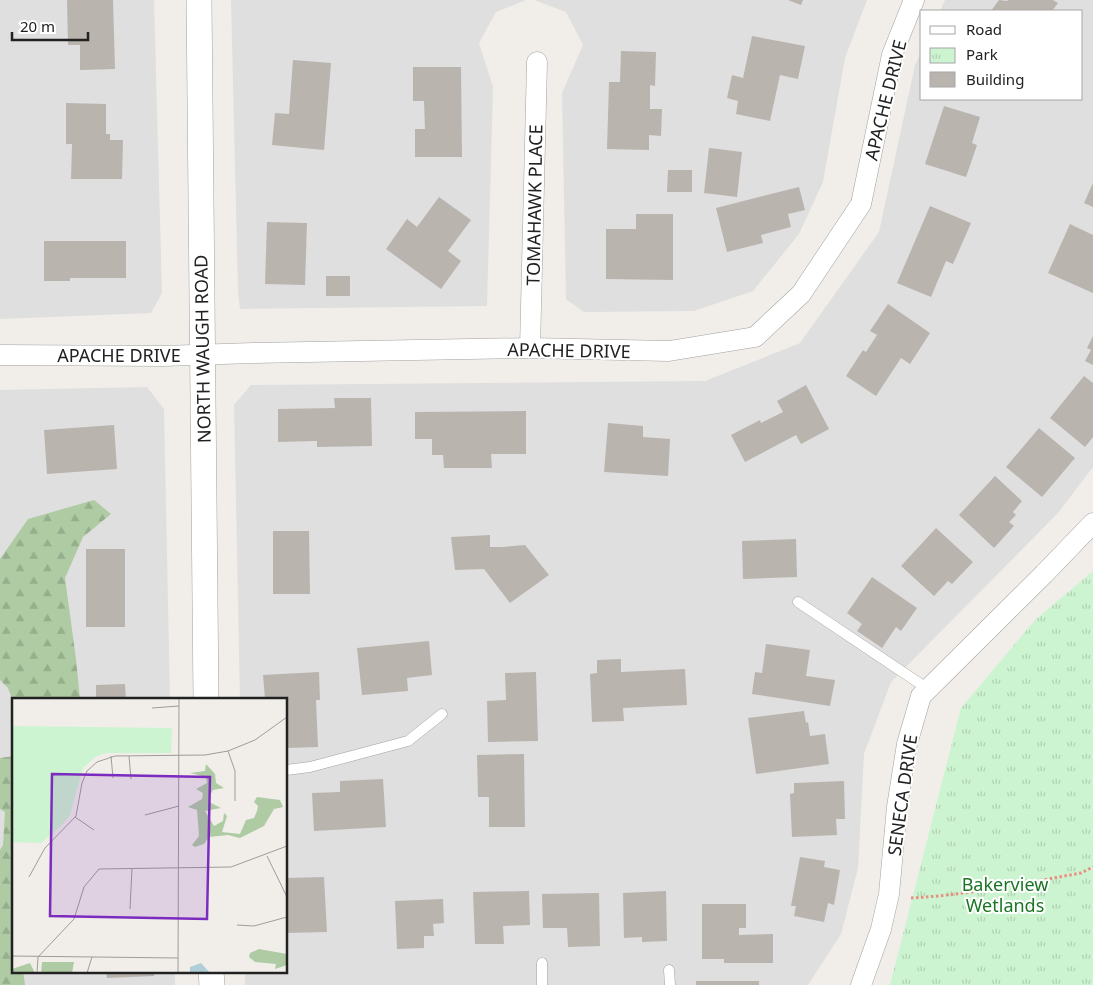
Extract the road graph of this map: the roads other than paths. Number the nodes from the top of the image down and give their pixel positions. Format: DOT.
graph roads {
  1 [pos="199,0"];
  2 [pos="914,0"];
  3 [pos="537,62"];
  4 [pos="530,348"];
  5 [pos="202,354"];
  6 [pos="0,356"];
  7 [pos="1093,523"];
  8 [pos="798,602"];
  9 [pos="928,689"];
  10 [pos="206,698"];
  11 [pos="442,714"];
  12 [pos="288,770"];
  13 [pos="542,963"];
  14 [pos="669,970"];
  15 [pos="211,972"];
  16 [pos="212,985"];
  17 [pos="542,985"];
  18 [pos="670,985"];
  19 [pos="861,985"];
  1 -- 5 [label="street, NORTH WAUGH ROAD"];
  2 -- 4 [label="street, APACHE DRIVE"];
  3 -- 4 [label="street, TOMAHAWK PLACE"];
  4 -- 5 [label="street, APACHE DRIVE"];
  5 -- 6 [label="street, APACHE DRIVE"];
  5 -- 10 [label="street, NORTH WAUGH ROAD"];
  7 -- 9 [label="street, SENECA DRIVE"];
  8 -- 9 [label="lane"];
  9 -- 19 [label="street, SENECA DRIVE"];
  11 -- 12 [label="lane"];
  13 -- 17 [label="lane"];
  14 -- 18 [label="lane"];
  15 -- 16 [label="street"];
}
